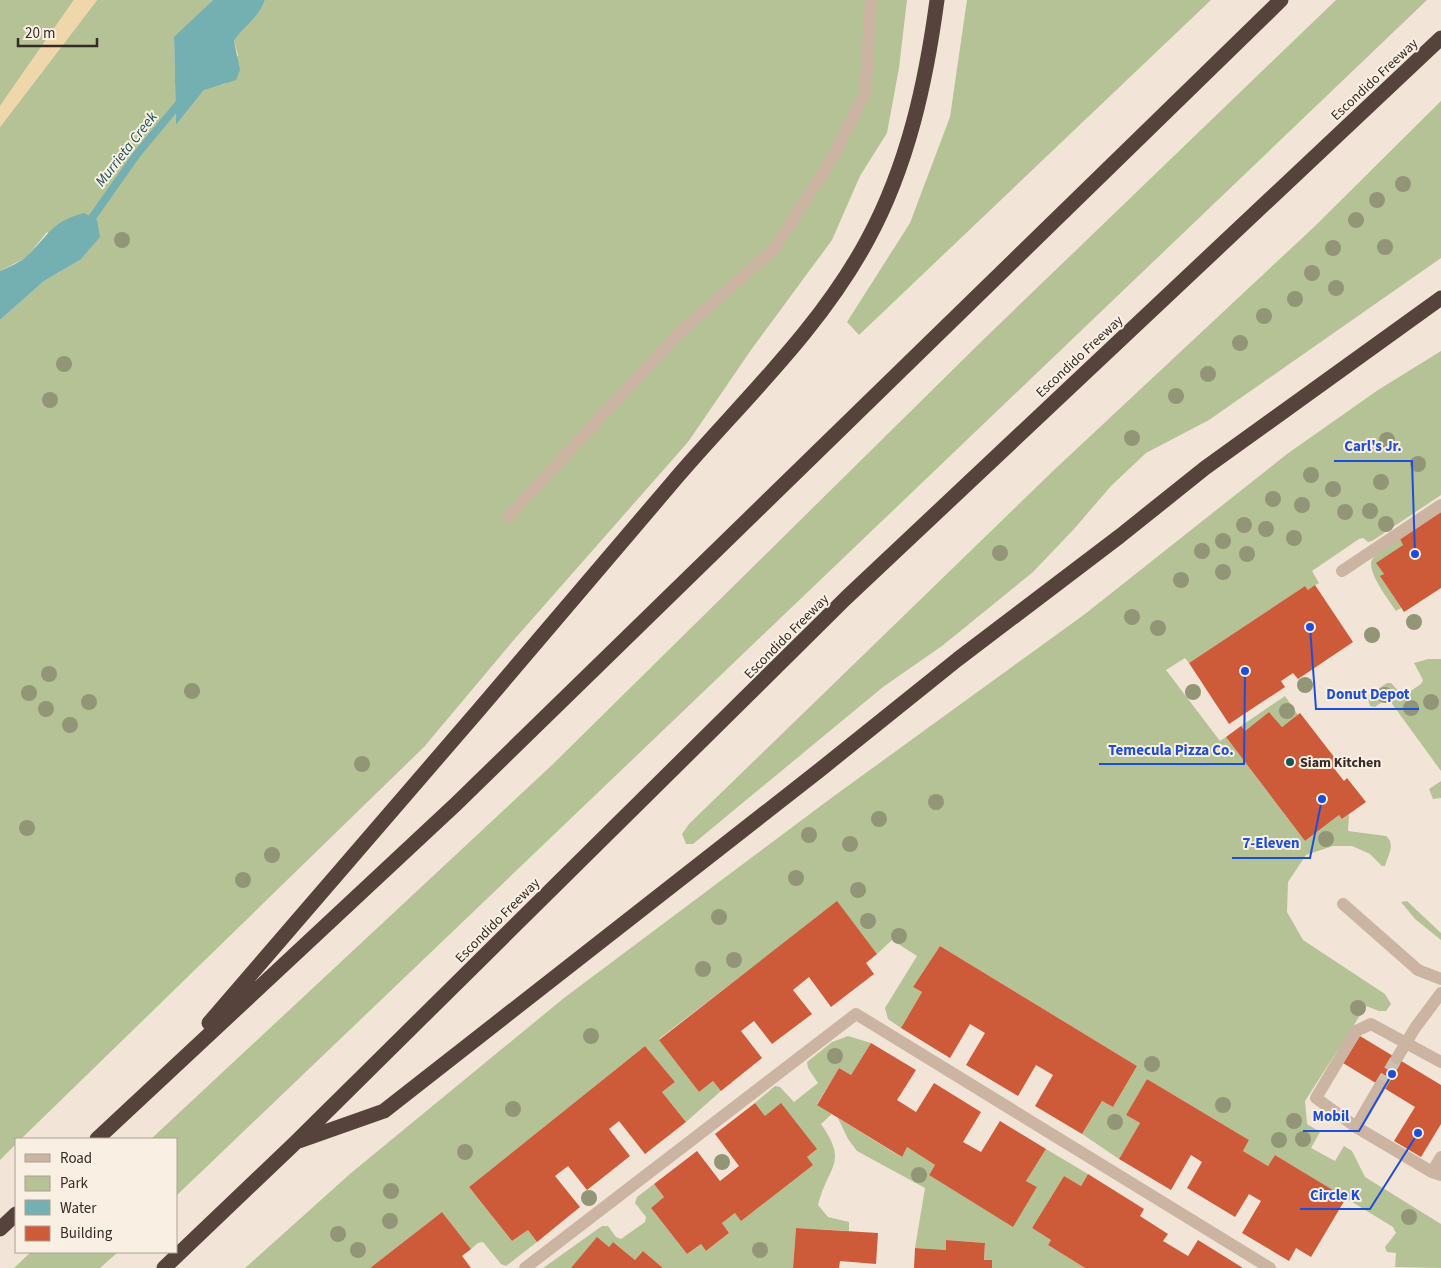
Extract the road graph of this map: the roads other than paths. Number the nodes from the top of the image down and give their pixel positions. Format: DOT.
graph roads {
  1 [pos="871,0"];
  2 [pos="937,0"];
  3 [pos="1281,0"];
  4 [pos="1441,38"];
  5 [pos="1441,298"];
  6 [pos="1441,505"];
  7 [pos="508,517"];
  8 [pos="1342,571"];
  9 [pos="1343,904"];
  10 [pos="1441,979"];
  11 [pos="1441,994"];
  12 [pos="1406,1042"];
  13 [pos="1397,1058"];
  14 [pos="1441,1062"];
  15 [pos="157,1083"];
  16 [pos="1380,1086"];
  17 [pos="1356,1127"];
  18 [pos="97,1138"];
  19 [pos="295,1142"];
  20 [pos="1441,1157"];
  21 [pos="1436,1173"];
  22 [pos="15,1215"];
  23 [pos="0,1229"];
  24 [pos="164,1268"];
  25 [pos="525,1268"];
  26 [pos="1270,1268"];
  1 -- 7 [label="street"];
  2 -- 15 [label="highway"];
  3 -- 15 [label="highway"];
  4 -- 19 [label="highway, Escondido Freeway"];
  5 -- 19 [label="highway"];
  6 -- 8 [label="street"];
  9 -- 10 [label="street"];
  11 -- 12 [label="street"];
  12 -- 13 [label="street"];
  12 -- 14 [label="street"];
  12 -- 17 [label="street"];
  15 -- 18 [label="highway"];
  16 -- 17 [label="street"];
  17 -- 21 [label="street"];
  19 -- 24 [label="highway, Escondido Freeway"];
  20 -- 21 [label="street"];
  22 -- 23 [label="highway"];
  25 -- 26 [label="street"];
}
